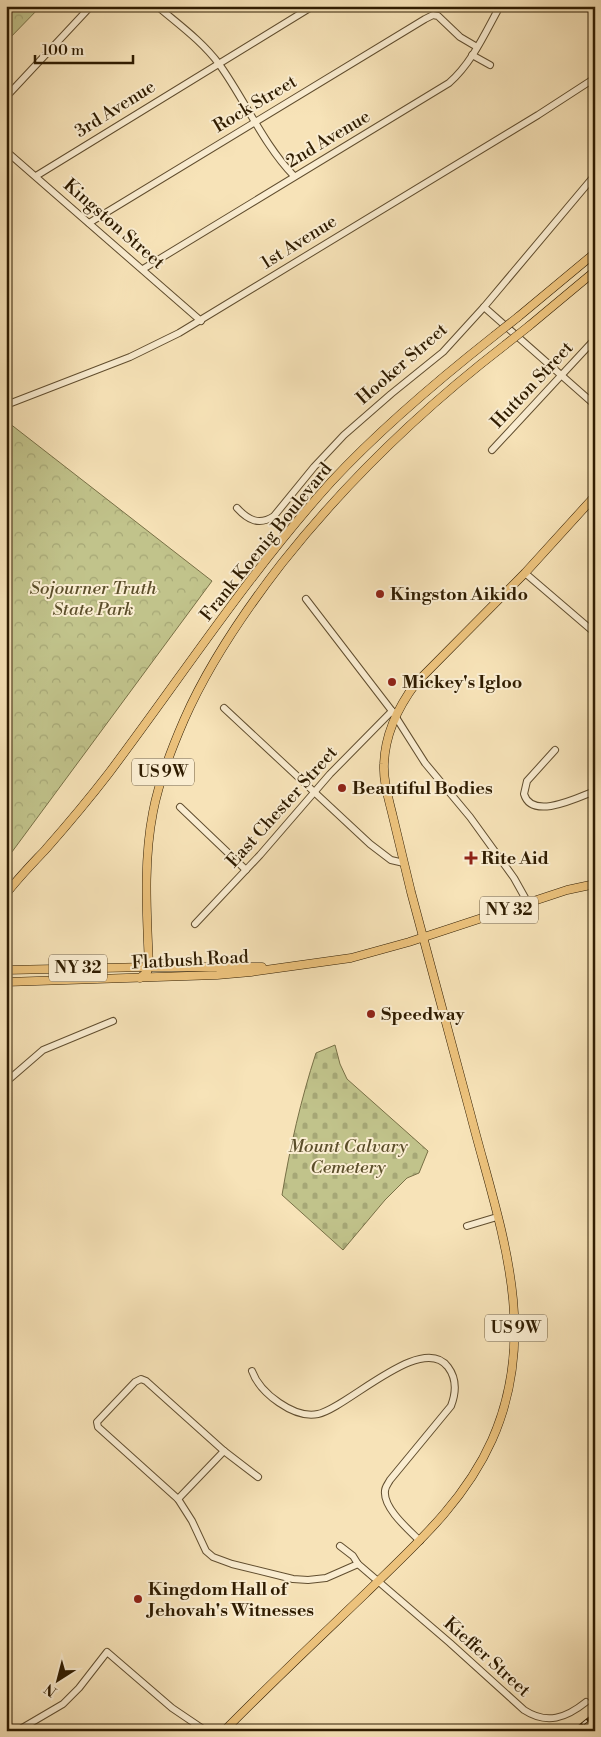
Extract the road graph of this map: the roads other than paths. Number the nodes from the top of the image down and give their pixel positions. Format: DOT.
graph roads {
  1 [pos="90,6"];
  2 [pos="156,6"];
  3 [pos="313,6"];
  4 [pos="500,6"];
  5 [pos="477,47"];
  6 [pos="472,55"];
  7 [pos="218,63"];
  8 [pos="490,65"];
  9 [pos="595,78"];
  10 [pos="6,97"];
  11 [pos="256,121"];
  12 [pos="6,151"];
  13 [pos="595,174"];
  14 [pos="36,176"];
  15 [pos="294,176"];
  16 [pos="89,223"];
  17 [pos="595,253"];
  18 [pos="143,269"];
  19 [pos="595,272"];
  20 [pos="484,307"];
  21 [pos="201,321"];
  22 [pos="595,339"];
  23 [pos="561,376"];
  24 [pos="6,405"];
  25 [pos="595,405"];
  26 [pos="492,450"];
  27 [pos="595,496"];
  28 [pos="237,508"];
  29 [pos="525,573"];
  30 [pos="306,599"];
  31 [pos="595,633"];
  32 [pos="224,708"];
  33 [pos="394,714"];
  34 [pos="556,750"];
  35 [pos="595,791"];
  36 [pos="313,793"];
  37 [pos="180,807"];
  38 [pos="404,863"];
  39 [pos="246,870"];
  40 [pos="595,884"];
  41 [pos="6,894"];
  42 [pos="528,903"];
  43 [pos="195,924"];
  44 [pos="423,937"];
  45 [pos="149,967"];
  46 [pos="284,967"];
  47 [pos="6,970"];
  48 [pos="140,978"];
  49 [pos="6,982"];
  50 [pos="113,1022"];
  51 [pos="6,1082"];
  52 [pos="497,1217"];
  53 [pos="466,1226"];
  54 [pos="252,1371"];
  55 [pos="224,1451"];
  56 [pos="258,1477"];
  57 [pos="178,1499"];
  58 [pos="420,1541"];
  59 [pos="340,1546"];
  60 [pos="358,1564"];
  61 [pos="379,1581"];
  62 [pos="586,1702"];
  63 [pos="17,1731"];
  64 [pos="206,1731"];
  65 [pos="224,1731"];
  1 -- 10 [label="street"];
  2 -- 7 [label="street"];
  3 -- 7 [label="street, 3rd Avenue"];
  4 -- 5 [label="street, 2nd Avenue"];
  5 -- 6 [label="street, 2nd Avenue"];
  5 -- 11 [label="street, Rock Street"];
  6 -- 8 [label="street"];
  6 -- 15 [label="street, 2nd Avenue"];
  7 -- 11 [label="street"];
  7 -- 14 [label="street, 3rd Avenue"];
  9 -- 21 [label="street, 1st Avenue"];
  11 -- 15 [label="street"];
  11 -- 16 [label="street, Rock Street"];
  12 -- 14 [label="street, Kingston Street"];
  13 -- 20 [label="street, Hooker Street"];
  14 -- 16 [label="street, Kingston Street"];
  15 -- 18 [label="street, 2nd Avenue"];
  16 -- 18 [label="street, Kingston Street"];
  17 -- 41 [label="main road, Frank Koenig Boulevard / US 9W, bridge"];
  18 -- 21 [label="street, Kingston Street"];
  19 -- 45 [label="main road, Frank Koenig Boulevard / US 9W, bridge"];
  20 -- 23 [label="street"];
  20 -- 28 [label="street, Hooker Street"];
  21 -- 24 [label="street, 1st Avenue"];
  22 -- 23 [label="street, Hutton Street"];
  23 -- 25 [label="street"];
  23 -- 26 [label="street, Hutton Street"];
  27 -- 29 [label="main road, East Chester Street"];
  29 -- 31 [label="street"];
  29 -- 33 [label="main road, East Chester Street"];
  30 -- 33 [label="street"];
  32 -- 36 [label="street"];
  33 -- 36 [label="street, East Chester Street"];
  33 -- 38 [label="main road, East Chester Street"];
  33 -- 42 [label="street"];
  34 -- 35 [label="street"];
  36 -- 38 [label="street"];
  36 -- 39 [label="street, East Chester Street"];
  37 -- 39 [label="street"];
  38 -- 44 [label="main road, East Chester Street"];
  39 -- 43 [label="street, East Chester Street"];
  40 -- 42 [label="main road, NY 32"];
  42 -- 44 [label="main road, NY 32"];
  44 -- 46 [label="main road, Flatbush Road"];
  44 -- 52 [label="main road, US 9W"];
  45 -- 46 [label="main road, Flatbush Road"];
  45 -- 47 [label="main road, Flatbush Road / NY 32"];
  45 -- 48 [label="main road"];
  46 -- 48 [label="main road, Flatbush Road"];
  48 -- 49 [label="main road, Flatbush Road"];
  50 -- 51 [label="street"];
  52 -- 53 [label="street"];
  52 -- 58 [label="main road, US 9W"];
  54 -- 58 [label="street"];
  55 -- 56 [label="street"];
  55 -- 57 [label="street"];
  55 -- 57 [label="street"];
  57 -- 60 [label="street"];
  58 -- 61 [label="main road, US 9W"];
  59 -- 60 [label="street, Kieffer Street"];
  60 -- 61 [label="street, Kieffer Street"];
  61 -- 62 [label="street, Kieffer Street"];
  61 -- 65 [label="main road, US 9W"];
  63 -- 64 [label="street"];
}
